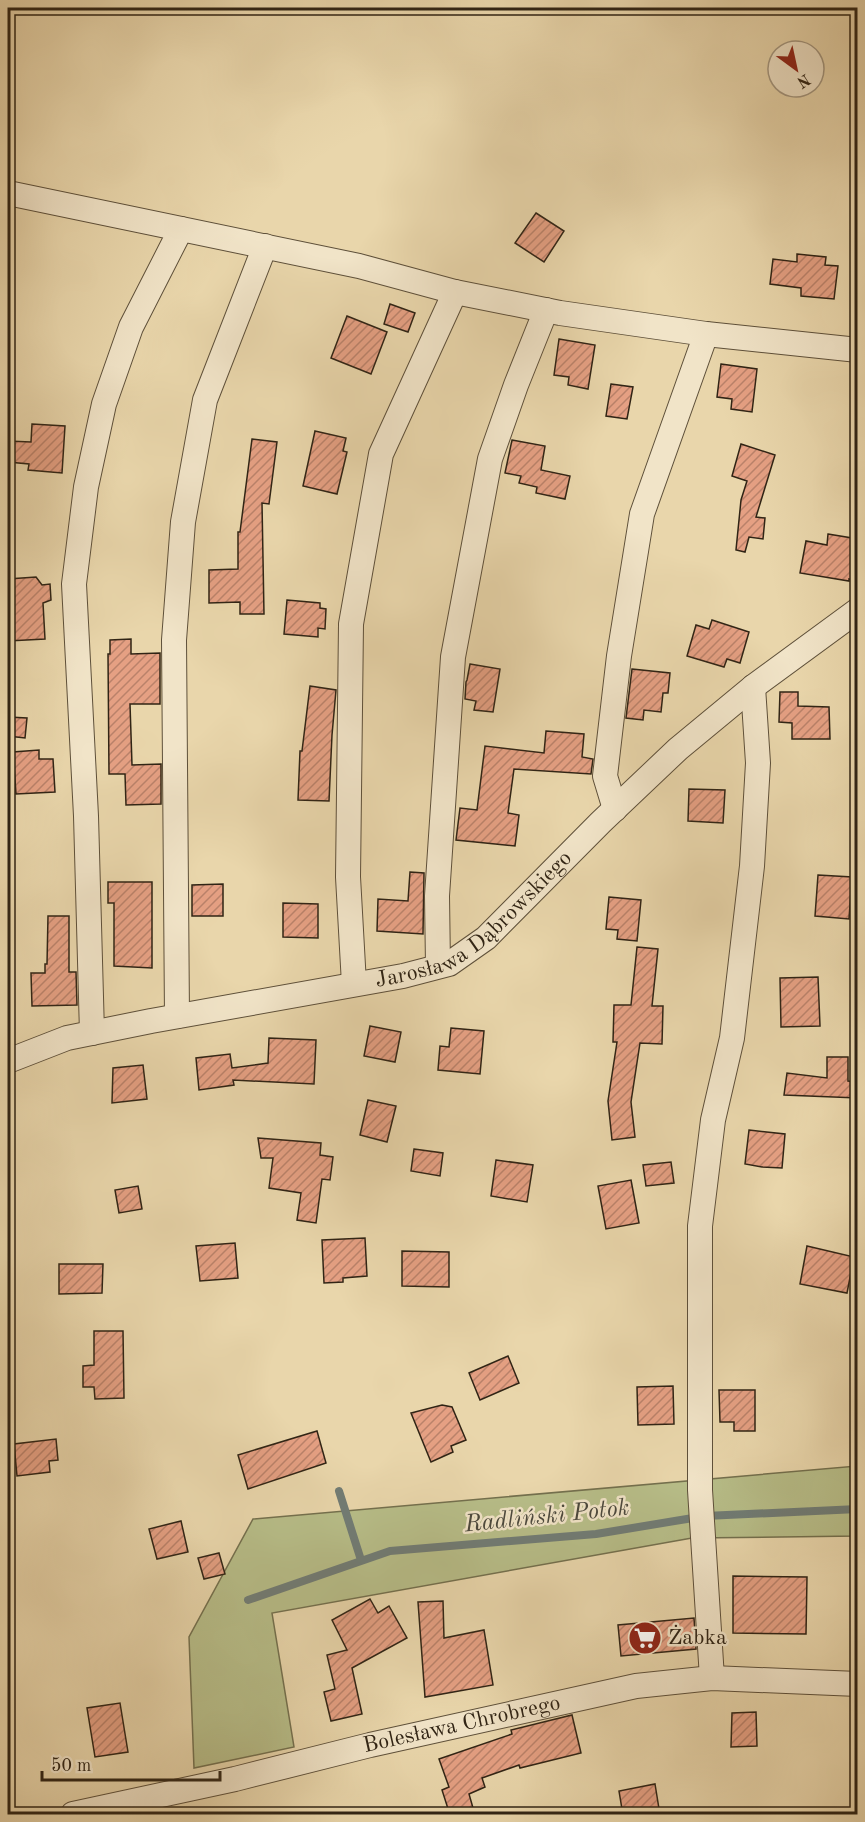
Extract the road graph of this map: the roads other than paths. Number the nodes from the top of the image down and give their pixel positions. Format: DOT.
graph roads {
  1 [pos="8,193"];
  2 [pos="181,229"];
  3 [pos="266,246"];
  4 [pos="455,292"];
  5 [pos="546,309"];
  6 [pos="706,334"];
  7 [pos="858,350"];
  8 [pos="858,610"];
  9 [pos="753,687"];
  10 [pos="615,809"];
  11 [pos="438,966"];
  12 [pos="354,984"];
  13 [pos="177,1016"];
  14 [pos="92,1033"];
  15 [pos="8,1061"];
  16 [pos="712,1678"];
  17 [pos="858,1684"];
  18 [pos="73,1815"];
  1 -- 2 [label="street"];
  2 -- 3 [label="street"];
  2 -- 14 [label="street"];
  3 -- 4 [label="street"];
  3 -- 13 [label="street"];
  4 -- 5 [label="street"];
  4 -- 12 [label="street"];
  5 -- 6 [label="street"];
  5 -- 11 [label="street"];
  6 -- 7 [label="street"];
  6 -- 10 [label="street"];
  8 -- 9 [label="street, Jarosława Dąbrowskiego"];
  9 -- 10 [label="street, Jarosława Dąbrowskiego"];
  9 -- 16 [label="street"];
  10 -- 11 [label="street, Jarosława Dąbrowskiego"];
  11 -- 12 [label="street, Jarosława Dąbrowskiego"];
  12 -- 13 [label="street, Jarosława Dąbrowskiego"];
  13 -- 14 [label="street, Jarosława Dąbrowskiego"];
  14 -- 15 [label="street, Jarosława Dąbrowskiego"];
  16 -- 17 [label="street, Bolesława Chrobrego"];
  16 -- 18 [label="street, Bolesława Chrobrego"];
}
